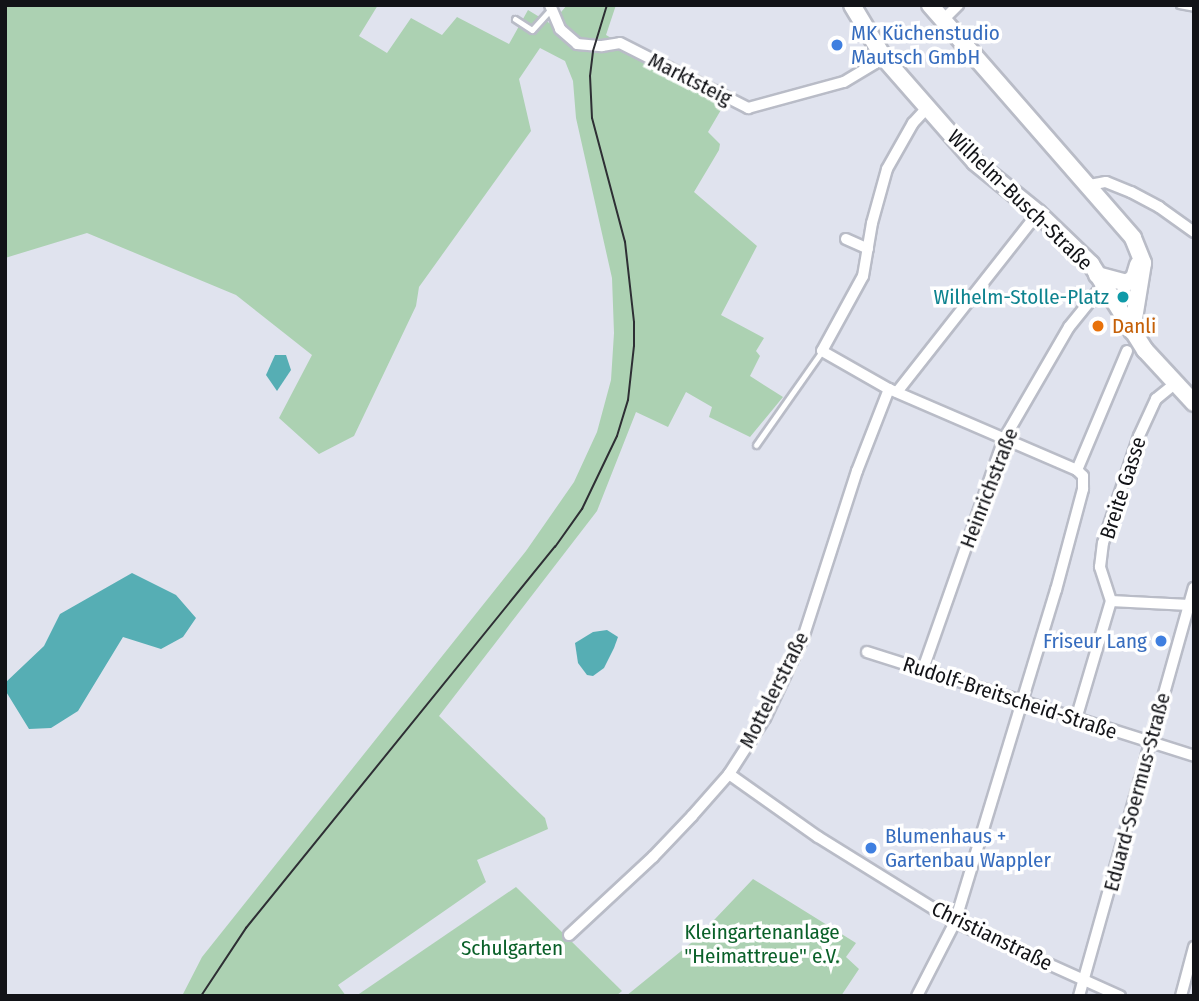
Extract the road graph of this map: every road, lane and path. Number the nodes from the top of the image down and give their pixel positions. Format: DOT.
graph roads {
  1 [pos="852,5"];
  2 [pos="930,5"];
  3 [pos="958,5"];
  4 [pos="1179,5"];
  5 [pos="552,6"];
  6 [pos="1194,8"];
  7 [pos="515,19"];
  8 [pos="942,21"];
  9 [pos="884,58"];
  10 [pos="928,108"];
  11 [pos="1090,185"];
  12 [pos="1038,213"];
  13 [pos="1194,232"];
  14 [pos="846,239"];
  15 [pos="868,249"];
  16 [pos="1140,255"];
  17 [pos="1100,280"];
  18 [pos="1132,331"];
  19 [pos="822,351"];
  20 [pos="1128,351"];
  21 [pos="1173,385"];
  22 [pos="893,390"];
  23 [pos="1194,404"];
  24 [pos="1004,439"];
  25 [pos="756,445"];
  26 [pos="1077,470"];
  27 [pos="1192,596"];
  28 [pos="1111,601"];
  29 [pos="867,652"];
  30 [pos="923,669"];
  31 [pos="1024,701"];
  32 [pos="1076,719"];
  33 [pos="1149,743"];
  34 [pos="1194,756"];
  35 [pos="729,774"];
  36 [pos="955,922"];
  37 [pos="569,935"];
  38 [pos="1194,947"];
  39 [pos="1085,981"];
  40 [pos="917,996"];
  41 [pos="1079,996"];
  42 [pos="1120,996"];
  43 [pos="1181,996"];
  1 -- 9 [label="main road, Wilhelm-Busch-Straße"];
  2 -- 8 [label="main road"];
  3 -- 8 [label="street"];
  4 -- 6 [label="lane"];
  5 -- 7 [label="lane"];
  5 -- 9 [label="street, Marktsteig"];
  8 -- 11 [label="main road"];
  9 -- 10 [label="main road, Wilhelm-Busch-Straße"];
  10 -- 12 [label="main road, Wilhelm-Busch-Straße"];
  10 -- 15 [label="street"];
  11 -- 13 [label="street"];
  11 -- 16 [label="main road"];
  12 -- 17 [label="main road, Wilhelm-Busch-Straße"];
  12 -- 22 [label="street, Mottelerstraße"];
  14 -- 15 [label="street"];
  15 -- 19 [label="street"];
  16 -- 17 [label="main road"];
  16 -- 18 [label="main road"];
  17 -- 18 [label="main road, Wilhelm-Busch-Straße"];
  17 -- 24 [label="street, Heinrichstraße"];
  18 -- 21 [label="main road, Wilhelm-Busch-Straße"];
  19 -- 22 [label="street"];
  19 -- 25 [label="lane"];
  20 -- 26 [label="street"];
  21 -- 23 [label="main road, Wilhelm-Busch-Straße"];
  21 -- 28 [label="street, Breite Gasse"];
  22 -- 24 [label="street"];
  22 -- 35 [label="street, Mottelerstraße"];
  24 -- 26 [label="street"];
  24 -- 30 [label="street, Heinrichstraße"];
  26 -- 31 [label="street"];
  27 -- 28 [label="street"];
  27 -- 33 [label="street, Eduard-Soermus-Straße"];
  28 -- 32 [label="street"];
  29 -- 30 [label="street, Rudolf-Breitscheid-Straße"];
  30 -- 31 [label="street, Rudolf-Breitscheid-Straße"];
  31 -- 32 [label="street, Rudolf-Breitscheid-Straße"];
  31 -- 36 [label="street"];
  32 -- 33 [label="street, Rudolf-Breitscheid-Straße"];
  33 -- 34 [label="street, Rudolf-Breitscheid-Straße"];
  33 -- 39 [label="street, Eduard-Soermus-Straße"];
  35 -- 36 [label="street, Christianstraße"];
  35 -- 37 [label="street, Mottelerstraße"];
  36 -- 39 [label="street, Christianstraße"];
  36 -- 40 [label="street"];
  38 -- 43 [label="street"];
  39 -- 41 [label="street, Eduard-Soermus-Straße"];
  39 -- 42 [label="street, Christianstraße"];
}
